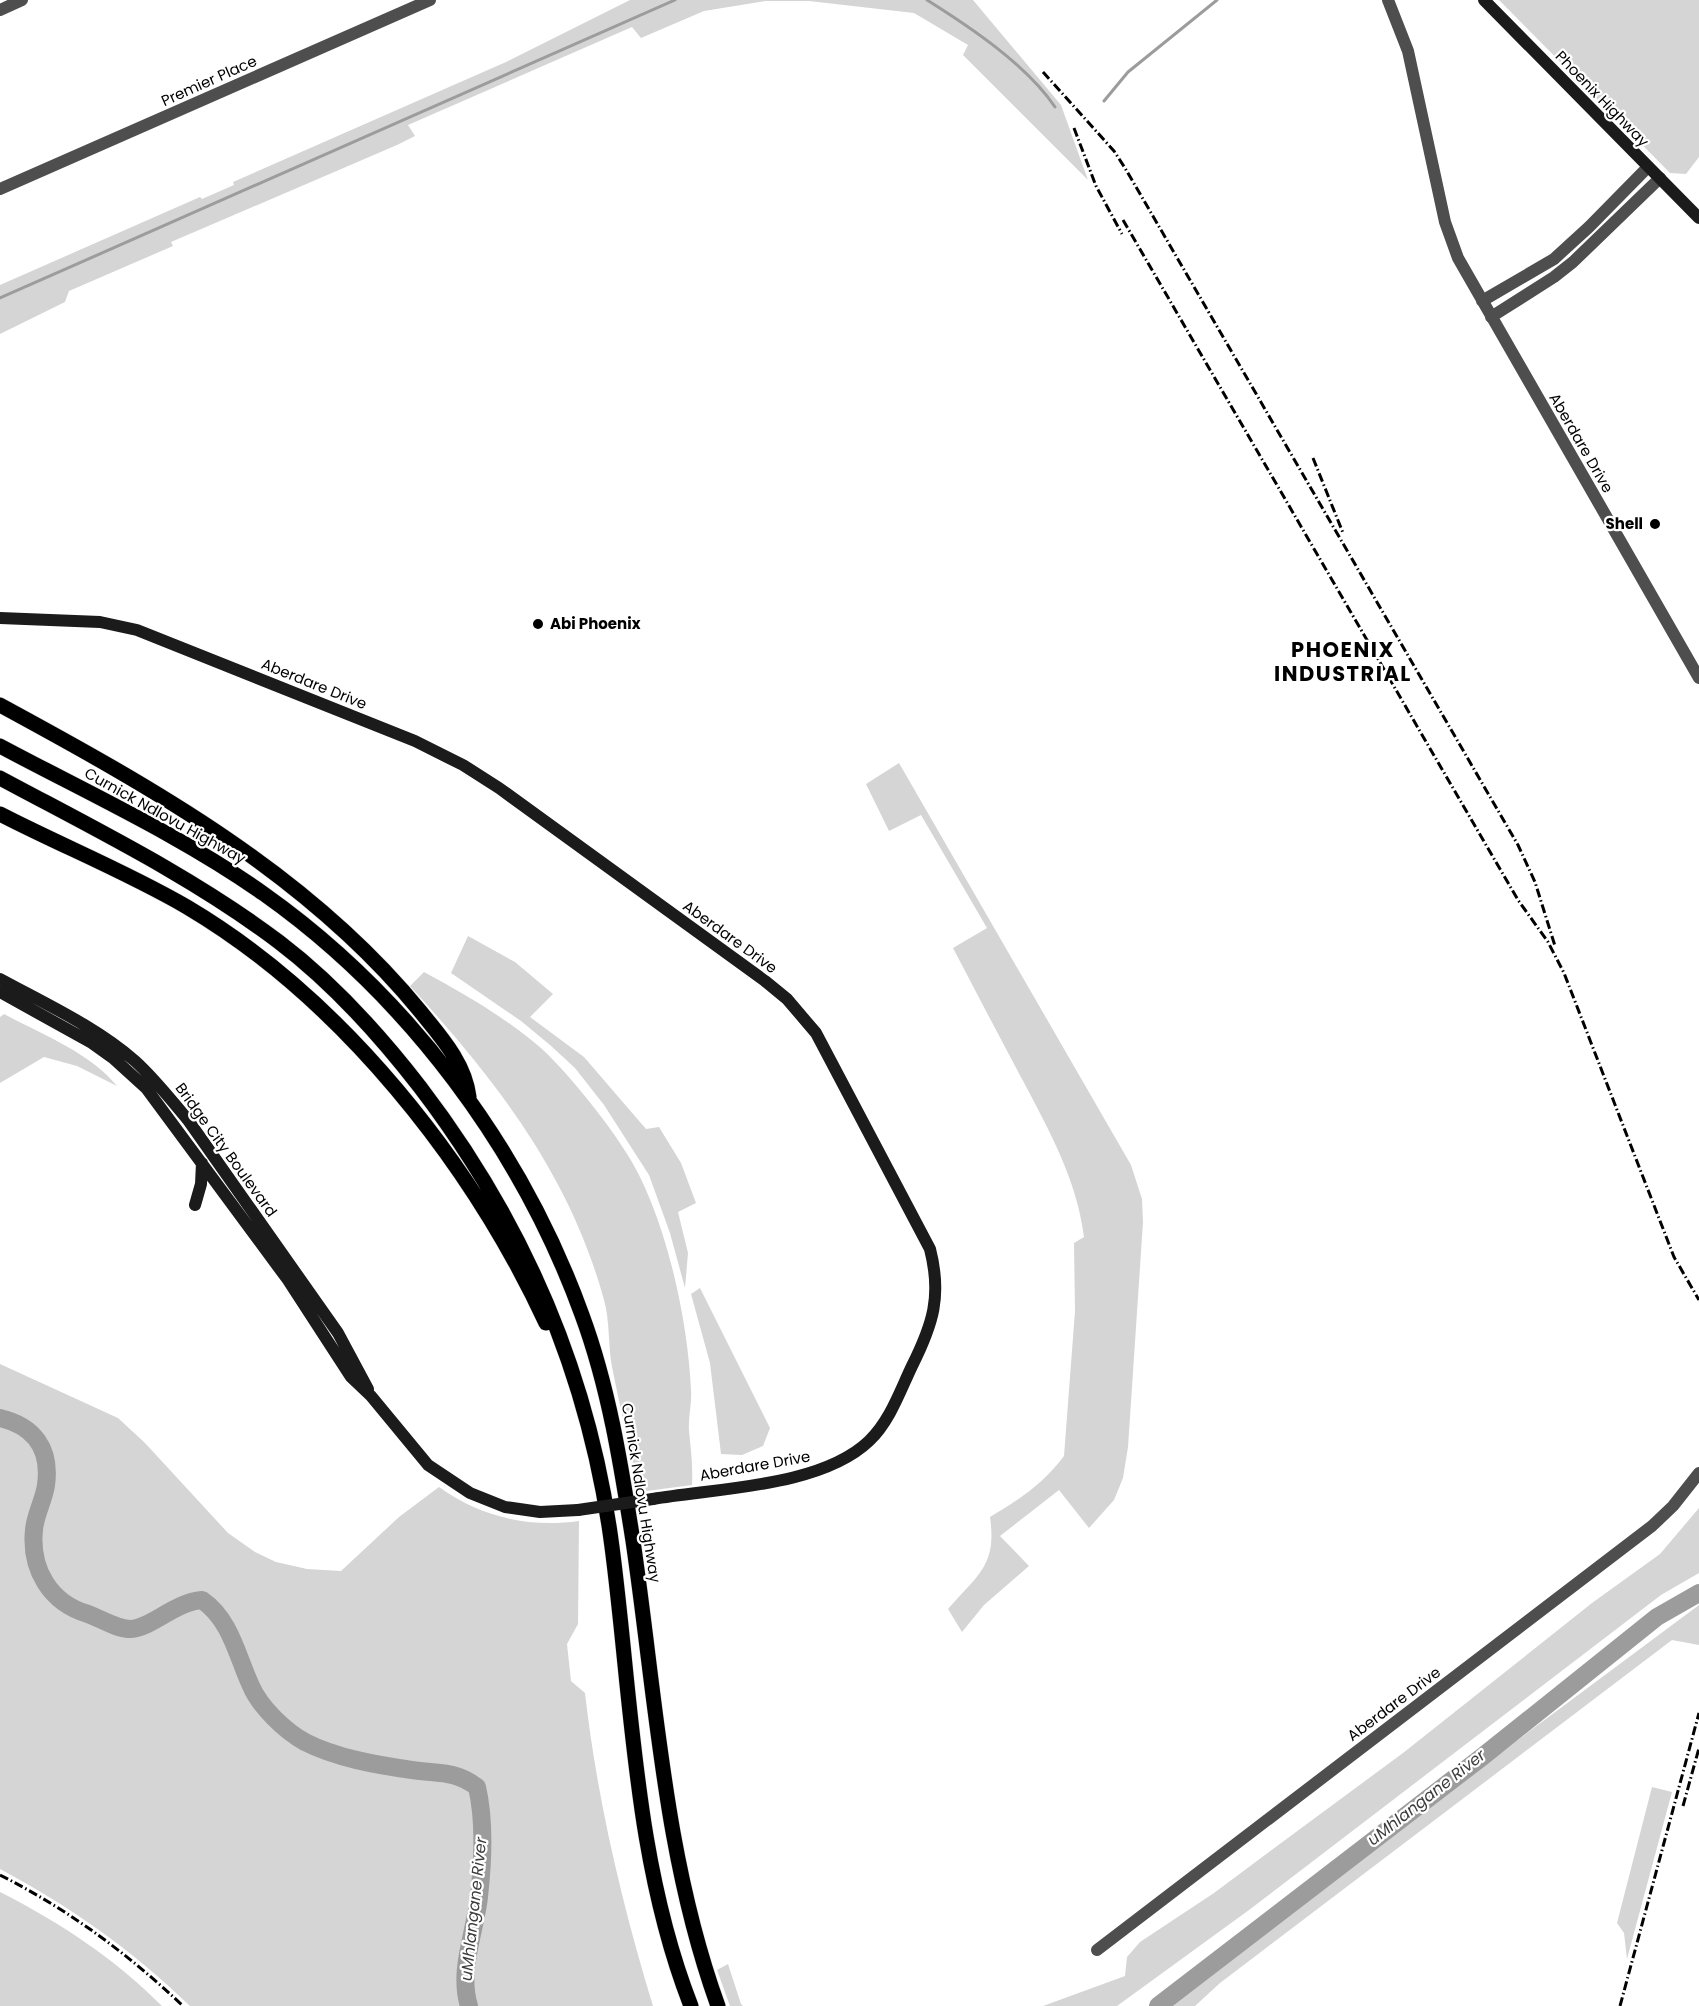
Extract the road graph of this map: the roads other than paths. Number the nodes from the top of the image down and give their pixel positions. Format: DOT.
graph roads {
  1 [pos="22,0"];
  2 [pos="430,0"];
  3 [pos="1388,0"];
  4 [pos="1484,0"];
  5 [pos="0,10"];
  6 [pos="1647,167"];
  7 [pos="1660,178"];
  8 [pos="0,189"];
  9 [pos="1699,218"];
  10 [pos="1482,301"];
  11 [pos="1491,317"];
  12 [pos="0,618"];
  13 [pos="1699,678"];
  14 [pos="0,705"];
  15 [pos="0,746"];
  16 [pos="0,778"];
  17 [pos="0,814"];
  18 [pos="1,986"];
  19 [pos="470,1103"];
  20 [pos="202,1163"];
  21 [pos="195,1205"];
  22 [pos="356,1374"];
  23 [pos="1699,1473"];
  24 [pos="653,1498"];
  25 [pos="1097,1950"];
  26 [pos="682,2006"];
  27 [pos="691,2006"];
  28 [pos="717,2006"];
  1 -- 5 [label="street"];
  2 -- 8 [label="street, Premier Place"];
  3 -- 10 [label="street, Aberdare Drive"];
  4 -- 6 [label="street, Phoenix Highway"];
  6 -- 7 [label="street, Phoenix Highway"];
  6 -- 10 [label="street"];
  7 -- 9 [label="street, Phoenix Highway"];
  7 -- 11 [label="street"];
  10 -- 11 [label="street, Aberdare Drive"];
  11 -- 13 [label="street, Aberdare Drive"];
  12 -- 24 [label="street, Aberdare Drive"];
  14 -- 19 [label="main road"];
  15 -- 19 [label="main road, Curnick Ndlovu Highway"];
  16 -- 27 [label="main road"];
  17 -- 26 [label="main road"];
  18 -- 20 [label="street, Bridge City Boulevard"];
  18 -- 22 [label="street, Bridge City Boulevard"];
  19 -- 28 [label="main road, Curnick Ndlovu Highway"];
  20 -- 21 [label="street"];
  20 -- 22 [label="street, Bridge City Boulevard"];
  22 -- 24 [label="street, Bridge City Boulevard, bridge"];
  23 -- 25 [label="street, Aberdare Drive"];
}
